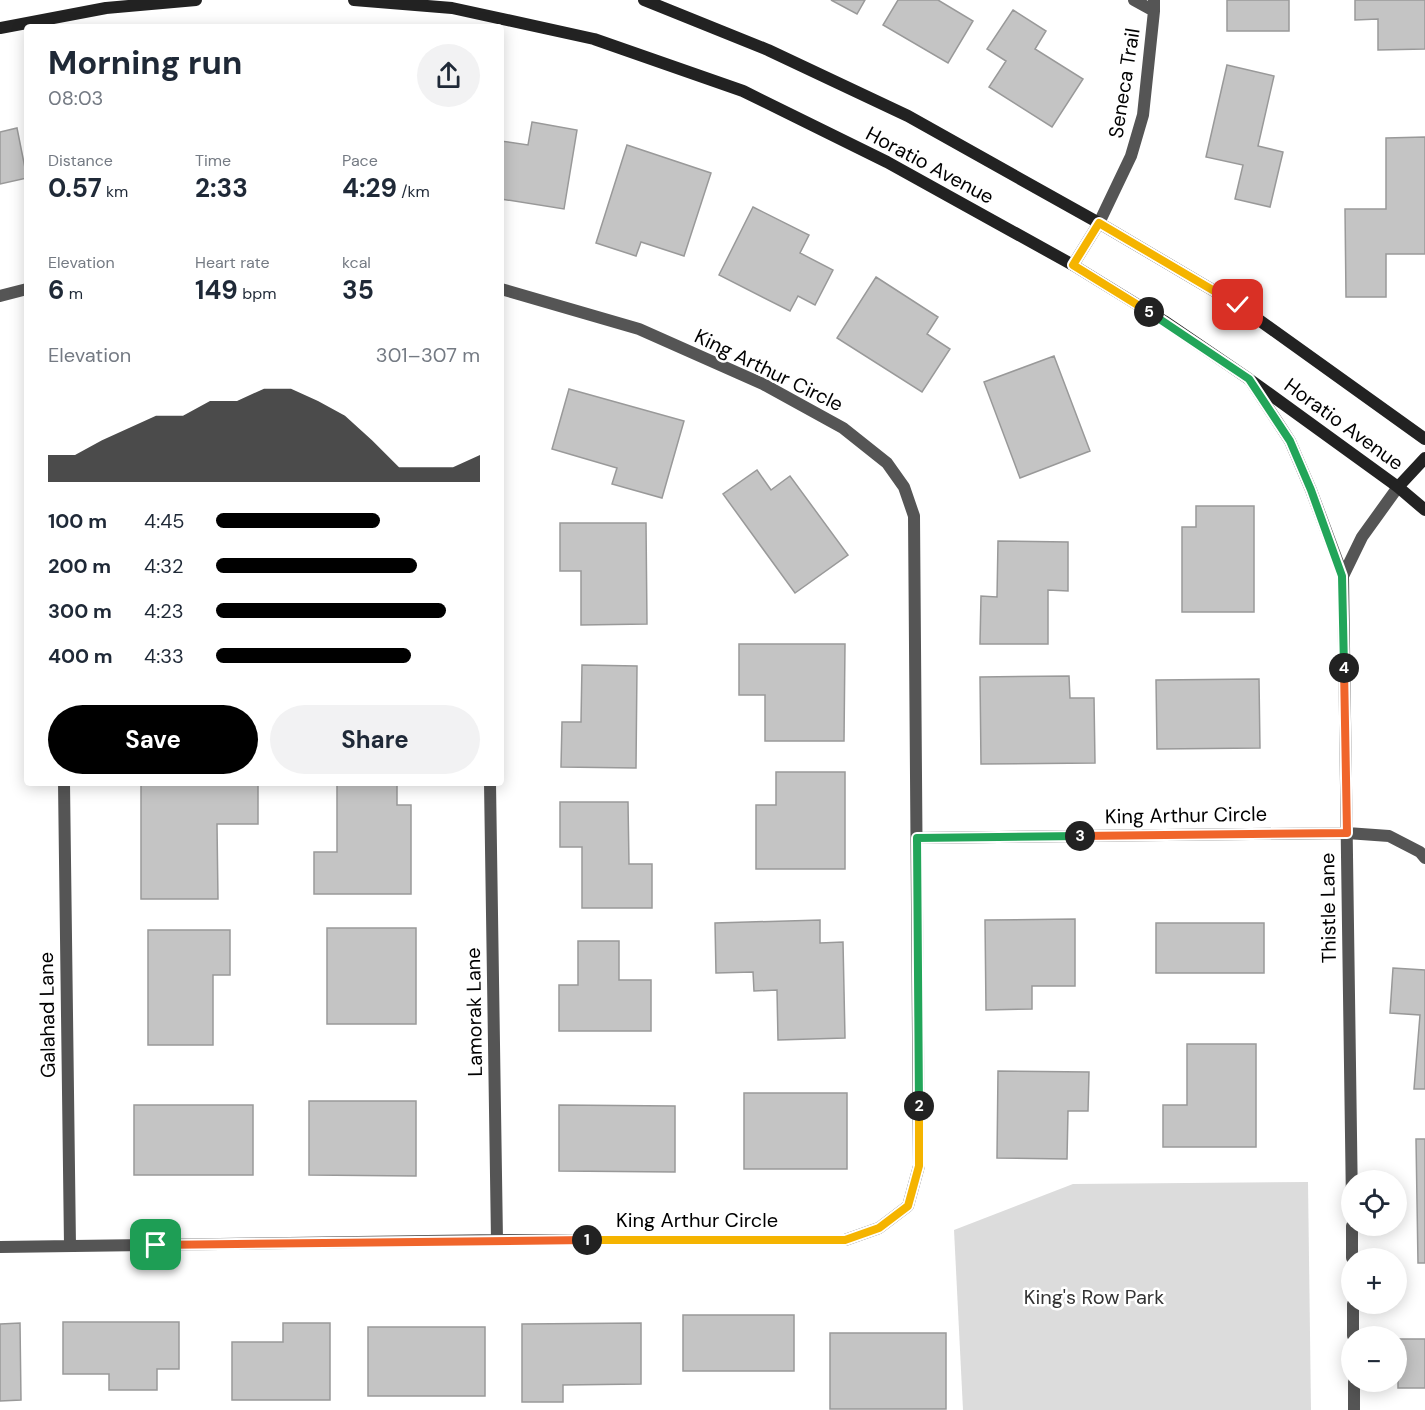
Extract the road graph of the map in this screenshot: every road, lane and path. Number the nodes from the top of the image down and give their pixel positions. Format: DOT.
graph roads {
  1 [pos="196,0"];
  2 [pos="354,0"];
  3 [pos="644,0"];
  4 [pos="1134,0"];
  5 [pos="1154,5"];
  6 [pos="0,28"];
  7 [pos="1099,223"];
  8 [pos="1073,265"];
  9 [pos="24,290"];
  10 [pos="504,290"];
  11 [pos="0,297"];
  12 [pos="1249,379"];
  13 [pos="1425,439"];
  14 [pos="1425,458"];
  15 [pos="1398,487"];
  16 [pos="1425,510"];
  17 [pos="1342,576"];
  18 [pos="64,786"];
  19 [pos="490,786"];
  20 [pos="1347,833"];
  21 [pos="917,838"];
  22 [pos="1425,858"];
  23 [pos="1352,1170"];
  24 [pos="497,1240"];
  25 [pos="70,1246"];
  26 [pos="0,1247"];
  27 [pos="1354,1392"];
  28 [pos="1354,1410"];
  1 -- 6 [label="main road"];
  2 -- 8 [label="main road, Horatio Avenue"];
  3 -- 7 [label="main road, Horatio Avenue"];
  4 -- 5 [label="street"];
  5 -- 7 [label="street, Seneca Trail"];
  7 -- 8 [label="street, Seneca Trail"];
  7 -- 13 [label="main road, Horatio Avenue"];
  8 -- 12 [label="main road, Horatio Avenue"];
  9 -- 11 [label="street"];
  10 -- 21 [label="street, King Arthur Circle"];
  12 -- 15 [label="main road, Horatio Avenue"];
  12 -- 17 [label="street"];
  14 -- 15 [label="main road, Thistle Lane"];
  15 -- 16 [label="main road, Horatio Avenue"];
  15 -- 17 [label="street, Thistle Lane"];
  17 -- 20 [label="street, Thistle Lane"];
  18 -- 25 [label="street, Galahad Lane"];
  19 -- 24 [label="street, Lamorak Lane"];
  20 -- 21 [label="street, King Arthur Circle"];
  20 -- 22 [label="street, King Arthur Circle"];
  20 -- 23 [label="street, Thistle Lane"];
  21 -- 24 [label="street, King Arthur Circle"];
  24 -- 25 [label="street, King Arthur Circle"];
  25 -- 26 [label="street, King Arthur Circle"];
  27 -- 28 [label="street"];
}
